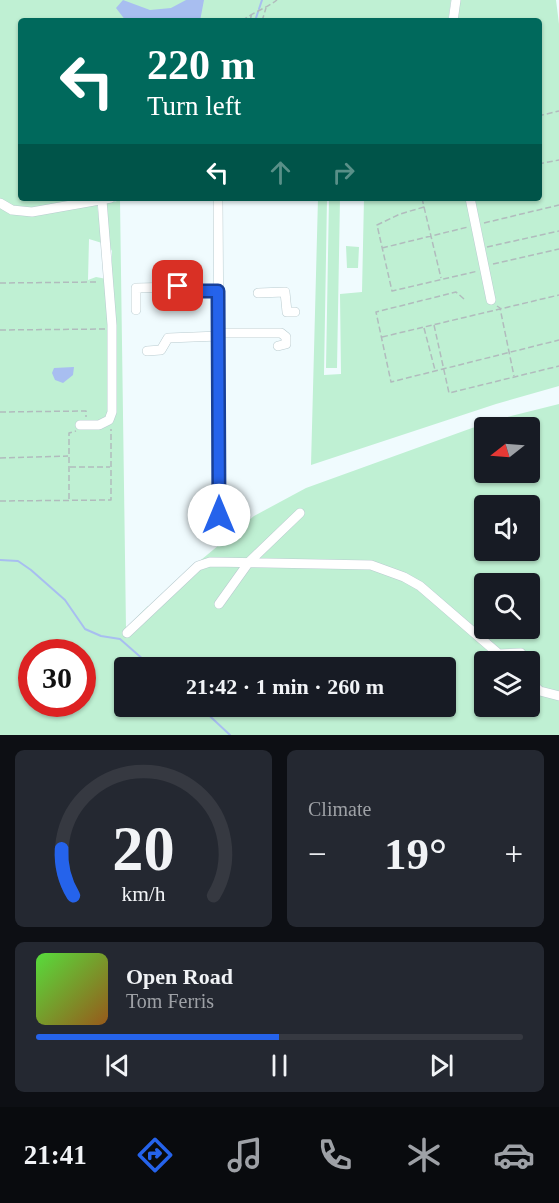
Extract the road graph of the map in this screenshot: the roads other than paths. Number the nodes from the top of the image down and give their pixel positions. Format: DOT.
graph roads {
  1 [pos="456,0"];
  2 [pos="453,18"];
  3 [pos="95,201"];
  4 [pos="106,201"];
  5 [pos="218,201"];
  6 [pos="471,201"];
  7 [pos="0,203"];
  8 [pos="218,291"];
  9 [pos="258,293"];
  10 [pos="491,300"];
  11 [pos="136,310"];
  12 [pos="295,312"];
  13 [pos="219,335"];
  14 [pos="278,346"];
  15 [pos="147,351"];
  16 [pos="83,425"];
  17 [pos="300,513"];
  18 [pos="220,520"];
  19 [pos="249,562"];
  20 [pos="219,604"];
  21 [pos="127,633"];
  22 [pos="496,651"];
  23 [pos="540,691"];
  24 [pos="559,696"];
  1 -- 2 [label="street"];
  3 -- 7 [label="street"];
  4 -- 16 [label="street"];
  5 -- 8 [label="street"];
  6 -- 10 [label="street"];
  8 -- 11 [label="street"];
  8 -- 13 [label="street"];
  9 -- 12 [label="street"];
  13 -- 14 [label="street"];
  13 -- 15 [label="street"];
  13 -- 18 [label="street"];
  17 -- 19 [label="street"];
  19 -- 20 [label="street"];
  19 -- 21 [label="street"];
  19 -- 22 [label="street"];
  23 -- 24 [label="street"];
}
